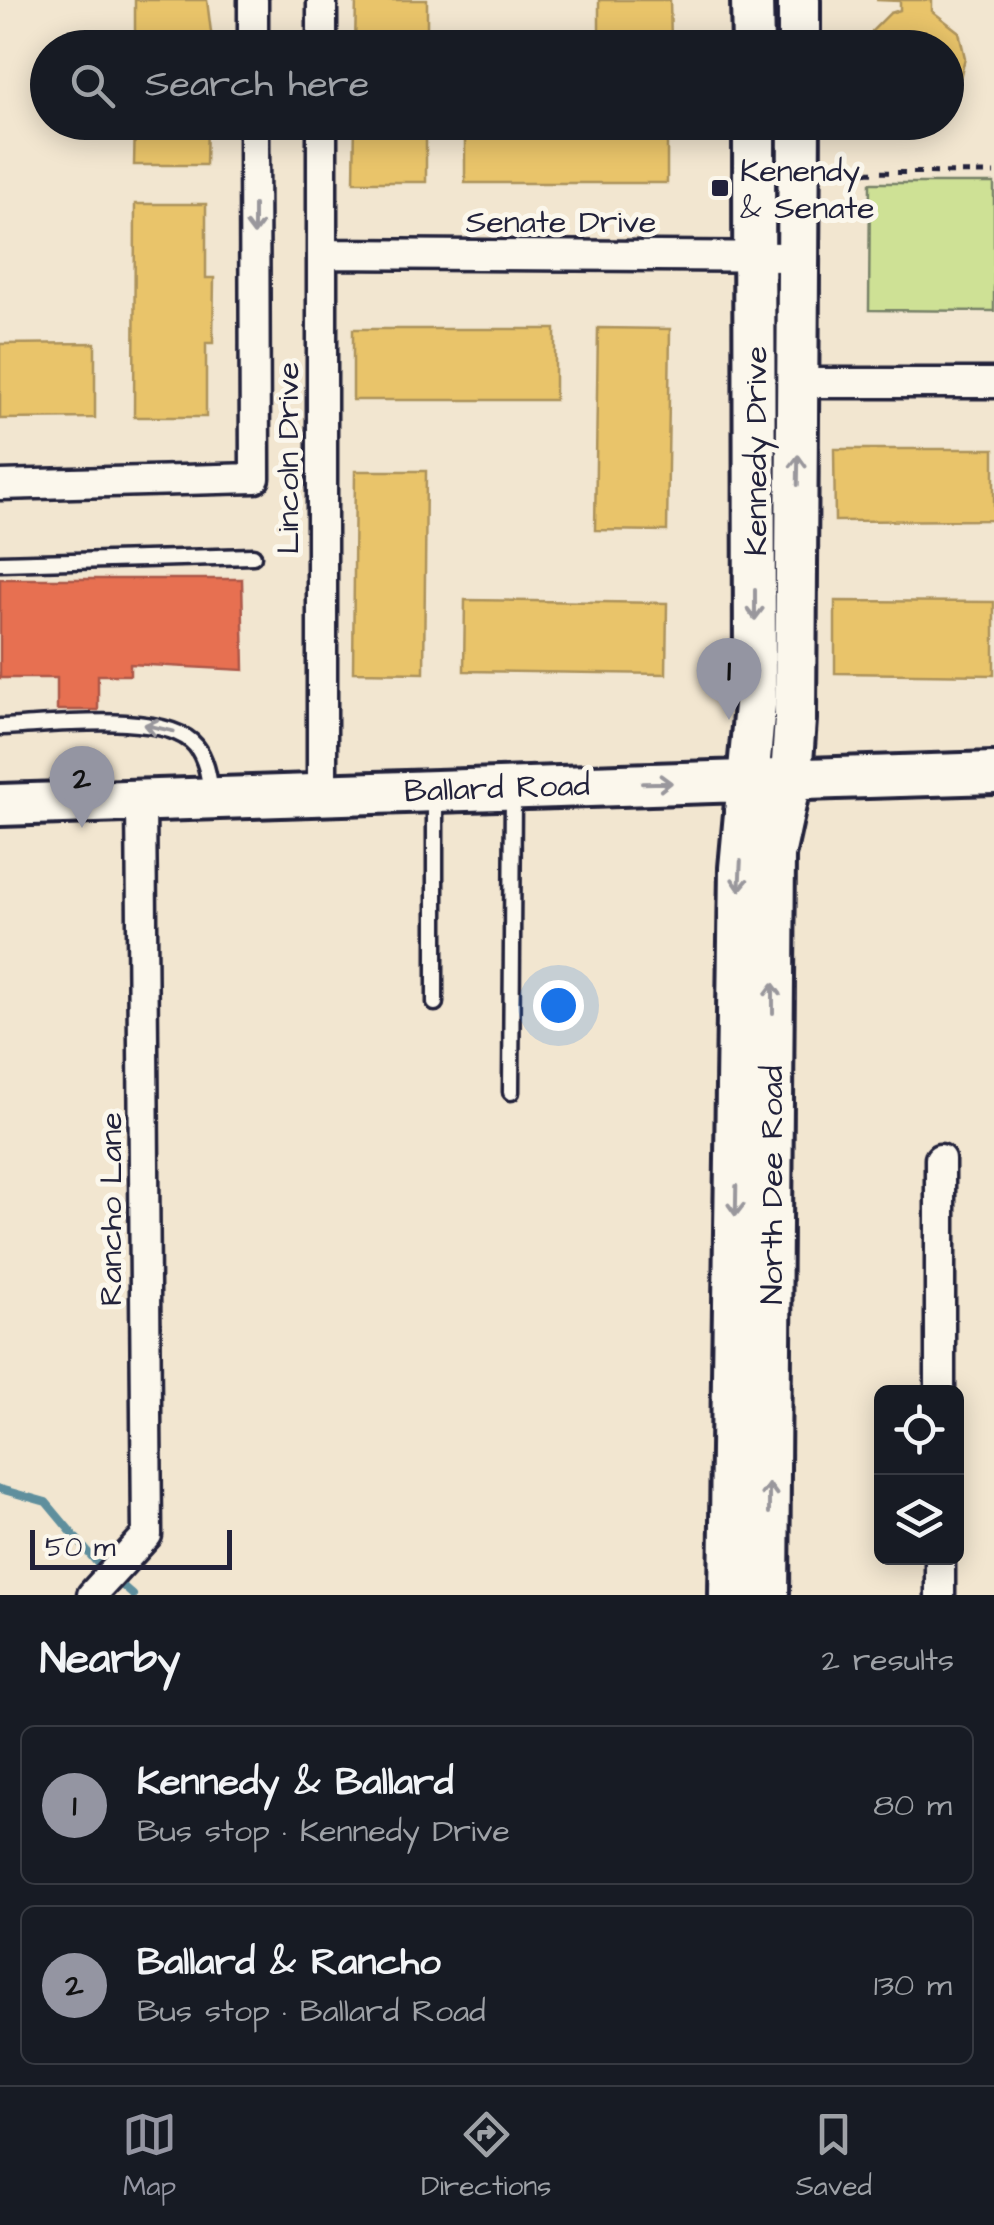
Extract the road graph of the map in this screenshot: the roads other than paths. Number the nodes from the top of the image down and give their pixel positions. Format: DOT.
graph roads {
  1 [pos="253,0"];
  2 [pos="322,0"];
  3 [pos="752,0"];
  4 [pos="799,0"];
  5 [pos="254,30"];
  6 [pos="322,30"];
  7 [pos="753,30"];
  8 [pos="799,30"];
  9 [pos="254,140"];
  10 [pos="322,140"];
  11 [pos="754,140"];
  12 [pos="799,140"];
  13 [pos="322,254"];
  14 [pos="754,257"];
  15 [pos="800,257"];
  16 [pos="800,382"];
  17 [pos="994,383"];
  18 [pos="0,485"];
  19 [pos="253,556"];
  20 [pos="0,562"];
  21 [pos="0,727"];
  22 [pos="994,773"];
  23 [pos="792,778"];
  24 [pos="751,779"];
  25 [pos="514,786"];
  26 [pos="436,789"];
  27 [pos="322,793"];
  28 [pos="212,798"];
  29 [pos="141,800"];
  30 [pos="0,805"];
  31 [pos="435,1004"];
  32 [pos="512,1092"];
  33 [pos="940,1160"];
  34 [pos="940,1385"];
  35 [pos="940,1565"];
  36 [pos="92,1593"];
  37 [pos="730,1595"];
  38 [pos="768,1595"];
  39 [pos="940,1595"];
  1 -- 5 [label="street"];
  2 -- 6 [label="street"];
  3 -- 7 [label="street"];
  4 -- 8 [label="street"];
  9 -- 18 [label="street, Lincoln Drive, one-way"];
  10 -- 13 [label="street, Lincoln Drive"];
  11 -- 14 [label="street, Kennedy Drive"];
  12 -- 15 [label="street, Kennedy Drive"];
  13 -- 14 [label="street, Senate Drive"];
  13 -- 27 [label="street, Lincoln Drive"];
  14 -- 15 [label="street, Senate Drive"];
  14 -- 24 [label="street, Kennedy Drive, one-way"];
  15 -- 16 [label="street, Kennedy Drive"];
  16 -- 17 [label="street"];
  23 -- 16 [label="street, Kennedy Drive, one-way"];
  19 -- 20 [label="lane"];
  28 -- 21 [label="lane, one-way"];
  22 -- 23 [label="street, Ballard Road"];
  23 -- 24 [label="street, Ballard Road"];
  38 -- 23 [label="street, North Dee Road, one-way"];
  25 -- 24 [label="street, Ballard Road, one-way"];
  24 -- 37 [label="street, North Dee Road, one-way"];
  25 -- 26 [label="street, Ballard Road"];
  25 -- 32 [label="lane"];
  26 -- 27 [label="street, Ballard Road"];
  26 -- 31 [label="lane"];
  27 -- 28 [label="street, Ballard Road"];
  28 -- 29 [label="street, Ballard Road"];
  29 -- 30 [label="street, Ballard Road"];
  29 -- 36 [label="street, Rancho Lane"];
  33 -- 34 [label="street"];
  35 -- 39 [label="street"];
}
